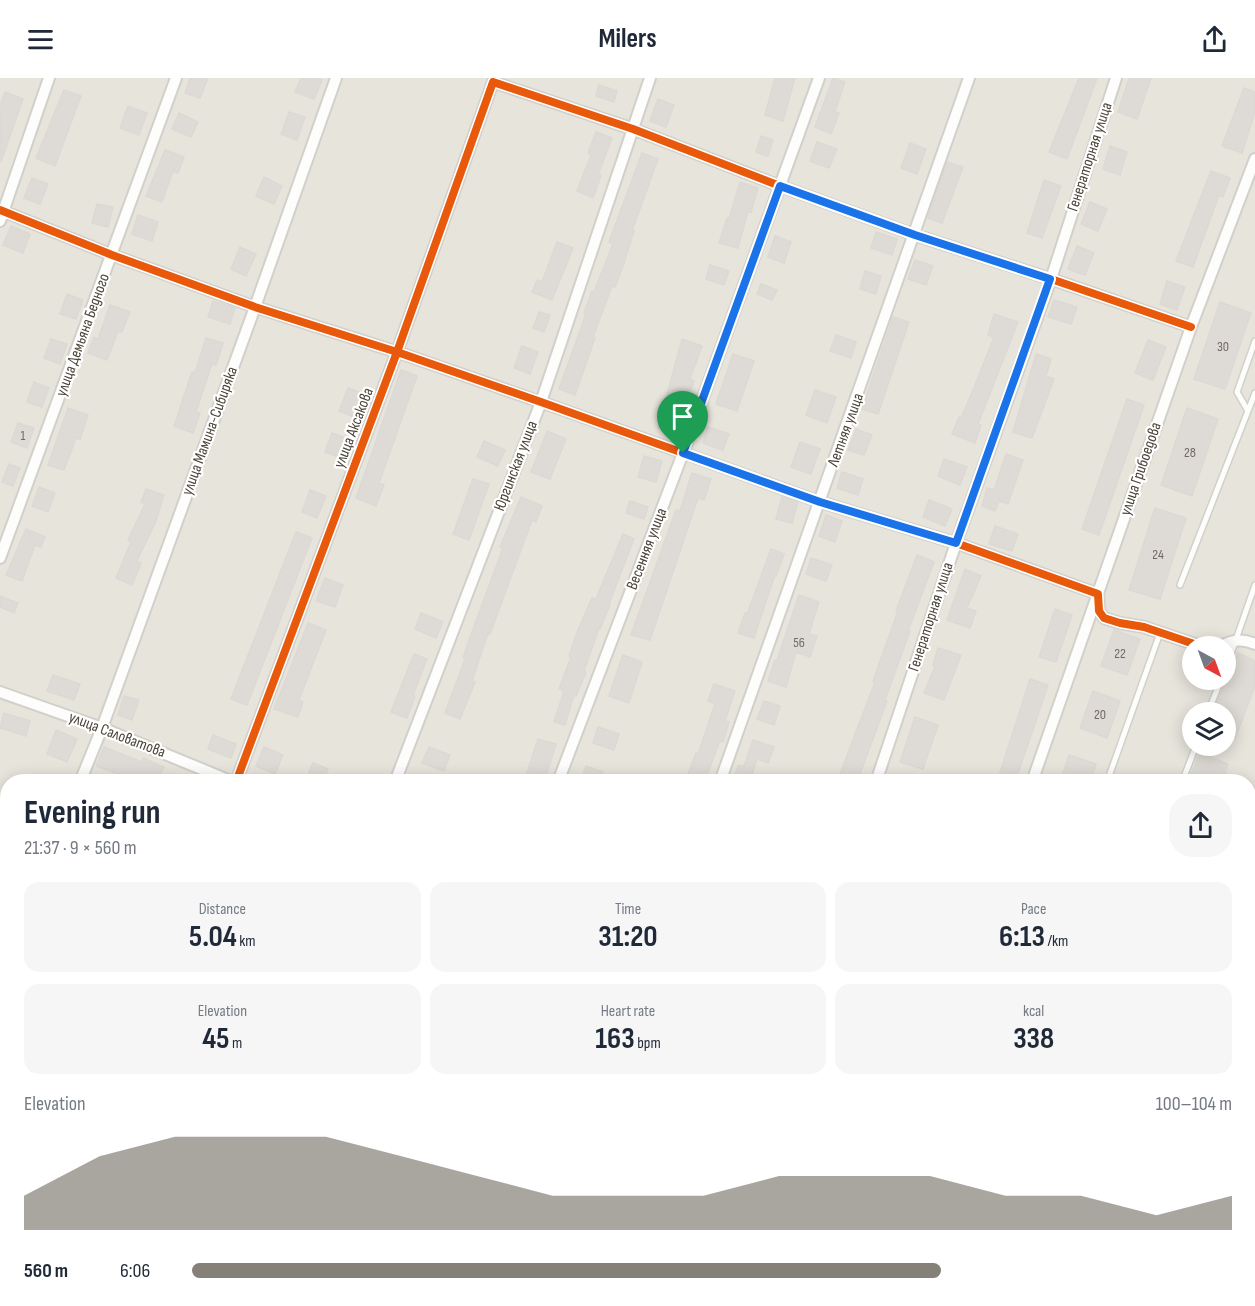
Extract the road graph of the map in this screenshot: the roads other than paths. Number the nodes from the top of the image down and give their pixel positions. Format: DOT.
graph roads {
  1 [pos="49,78"];
  2 [pos="177,78"];
  3 [pos="336,78"];
  4 [pos="650,78"];
  5 [pos="819,78"];
  6 [pos="969,78"];
  7 [pos="1116,78"];
  8 [pos="633,129"];
  9 [pos="1255,159"];
  10 [pos="780,186"];
  11 [pos="1,214"];
  12 [pos="915,235"];
  13 [pos="112,255"];
  14 [pos="1050,279"];
  15 [pos="255,307"];
  16 [pos="1191,327"];
  17 [pos="1255,341"];
  18 [pos="397,352"];
  19 [pos="1255,393"];
  20 [pos="541,402"];
  21 [pos="1248,411"];
  22 [pos="683,453"];
  23 [pos="820,502"];
  24 [pos="956,543"];
  25 [pos="0,558"];
  26 [pos="1180,585"];
  27 [pos="1255,585"];
  28 [pos="1098,594"];
  29 [pos="1161,632"];
  30 [pos="1182,640"];
  31 [pos="1236,640"];
  32 [pos="1255,644"];
  33 [pos="0,692"];
  34 [pos="102,728"];
  35 [pos="1192,756"];
  36 [pos="83,774"];
  37 [pos="214,774"];
  38 [pos="237,774"];
  39 [pos="398,774"];
  40 [pos="561,774"];
  41 [pos="723,774"];
  42 [pos="879,774"];
  43 [pos="1035,774"];
  44 [pos="1110,774"];
  45 [pos="1185,774"];
  1 -- 11 [label="street"];
  2 -- 13 [label="street, улица Демьяна Бедного"];
  3 -- 15 [label="street, улица Мамина-Сибиряка"];
  4 -- 8 [label="street, Юргинская улица"];
  5 -- 10 [label="street, Весенняя улица"];
  6 -- 12 [label="street, Летняя улица"];
  7 -- 14 [label="street, Генераторная улица"];
  8 -- 10 [label="street"];
  8 -- 18 [label="street, улица Аксакова"];
  8 -- 20 [label="street, Юргинская улица"];
  9 -- 16 [label="street, улица Грибоедова"];
  10 -- 12 [label="street"];
  10 -- 22 [label="street, Весенняя улица"];
  11 -- 13 [label="street"];
  12 -- 14 [label="street"];
  12 -- 23 [label="street, Летняя улица"];
  13 -- 15 [label="street"];
  13 -- 25 [label="street, улица Демьяна Бедного"];
  14 -- 16 [label="street"];
  14 -- 24 [label="street, Генераторная улица"];
  15 -- 18 [label="street"];
  15 -- 34 [label="street, улица Мамина-Сибиряка"];
  16 -- 28 [label="street, улица Грибоедова"];
  17 -- 21 [label="lane"];
  18 -- 20 [label="street"];
  18 -- 38 [label="street, улица Аксакова"];
  19 -- 21 [label="lane"];
  20 -- 22 [label="street"];
  20 -- 39 [label="street, Юргинская улица"];
  21 -- 26 [label="lane"];
  22 -- 23 [label="street"];
  22 -- 40 [label="street, Весенняя улица"];
  23 -- 24 [label="street"];
  23 -- 41 [label="street, Летняя улица"];
  24 -- 28 [label="street"];
  24 -- 42 [label="street, Генераторная улица"];
  27 -- 31 [label="lane"];
  28 -- 29 [label="street"];
  28 -- 43 [label="street, улица Грибоедова"];
  29 -- 30 [label="street"];
  29 -- 44 [label="lane"];
  31 -- 32 [label="street"];
  33 -- 34 [label="street, улица Саловатова"];
  34 -- 36 [label="street, улица Мамина-Сибиряка"];
  34 -- 37 [label="street, улица Саловатова"];
  35 -- 45 [label="lane"];
}
